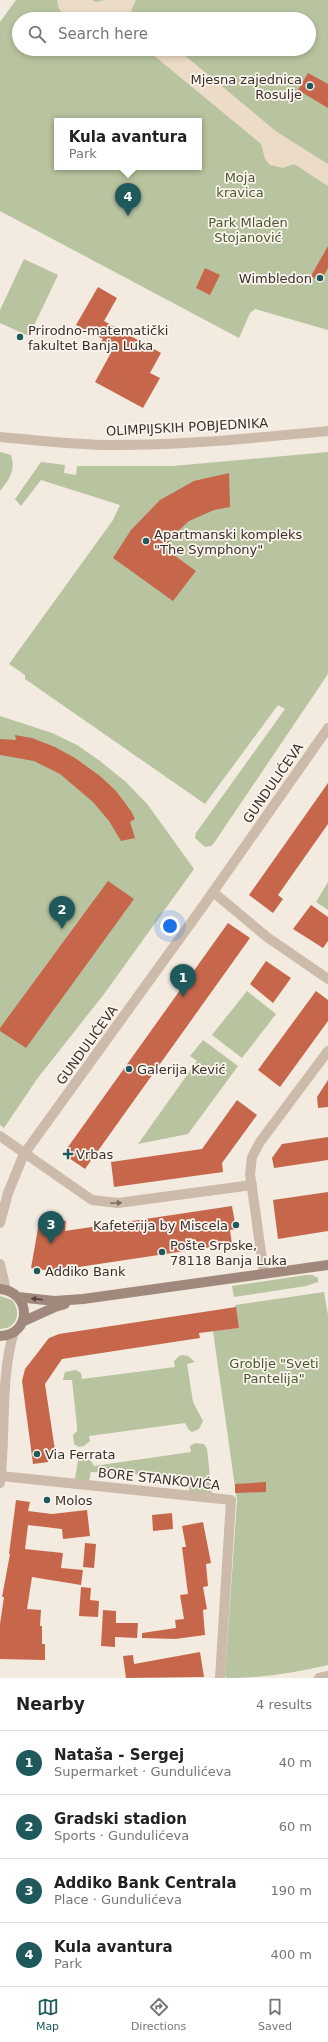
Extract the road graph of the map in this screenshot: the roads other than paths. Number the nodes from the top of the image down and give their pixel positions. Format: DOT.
graph roads {
  1 [pos="328,431"];
  2 [pos="0,437"];
  3 [pos="328,728"];
  4 [pos="213,892"];
  5 [pos="328,979"];
  6 [pos="328,1051"];
  7 [pos="0,1136"];
  8 [pos="24,1154"];
  9 [pos="252,1185"];
  10 [pos="0,1223"];
  11 [pos="0,1264"];
  12 [pos="328,1265"];
  13 [pos="264,1273"];
  14 [pos="3,1289"];
  15 [pos="18,1297"];
  16 [pos="83,1299"];
  17 [pos="22,1322"];
  18 [pos="14,1332"];
  19 [pos="0,1336"];
  20 [pos="0,1378"];
  21 [pos="2,1391"];
  22 [pos="0,1479"];
  23 [pos="328,1676"];
  24 [pos="220,1678"];
  25 [pos="319,1678"];
  1 -- 2 [label="street, OLIMPIJSKIH POBJEDNIKA"];
  3 -- 4 [label="street, GUNDULIĆEVA"];
  4 -- 5 [label="street"];
  4 -- 8 [label="street, GUNDULIĆEVA"];
  6 -- 9 [label="street"];
  7 -- 8 [label="street"];
  8 -- 9 [label="street, one-way"];
  8 -- 10 [label="street, GUNDULIĆEVA"];
  9 -- 13 [label="street"];
  11 -- 14 [label="street"];
  12 -- 13 [label="main road"];
  13 -- 16 [label="main road"];
  14 -- 15 [label="main road"];
  16 -- 15 [label="main road, one-way"];
  15 -- 17 [label="main road"];
  16 -- 17 [label="main road"];
  17 -- 18 [label="main road"];
  18 -- 19 [label="main road"];
  18 -- 21 [label="street"];
  20 -- 21 [label="street"];
  21 -- 22 [label="street"];
  22 -- 24 [label="street, BORE STANKOVIĆA"];
  23 -- 25 [label="street"];
}
